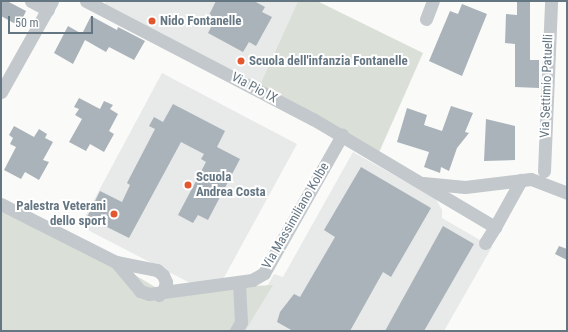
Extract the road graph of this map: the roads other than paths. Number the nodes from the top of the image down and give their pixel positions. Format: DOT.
graph roads {
  1 [pos="31,1"];
  2 [pos="86,1"];
  3 [pos="434,1"];
  4 [pos="551,1"];
  5 [pos="50,6"];
  6 [pos="426,19"];
  7 [pos="1,92"];
  8 [pos="342,135"];
  9 [pos="544,171"];
  10 [pos="520,180"];
  11 [pos="418,182"];
  12 [pos="567,192"];
  13 [pos="1,204"];
  14 [pos="495,227"];
  15 [pos="486,243"];
  16 [pos="116,262"];
  17 [pos="163,275"];
  18 [pos="239,283"];
  19 [pos="187,289"];
  20 [pos="159,295"];
  21 [pos="236,331"];
  1 -- 5 [label="street"];
  2 -- 8 [label="street, Via Pio IX"];
  3 -- 6 [label="street"];
  4 -- 9 [label="street, Via Settimio Patuelli"];
  5 -- 7 [label="street"];
  8 -- 11 [label="street, Via Pio IX"];
  8 -- 18 [label="street, Via Massimiliano Kolbe"];
  10 -- 11 [label="street, Via Pio IX"];
  10 -- 12 [label="street, Via Pio IX"];
  10 -- 14 [label="street"];
  11 -- 14 [label="street, Via Pio IX"];
  13 -- 16 [label="street, Via Massimiliano Kolbe"];
  14 -- 15 [label="street"];
  16 -- 17 [label="street, Via Massimiliano Kolbe"];
  16 -- 20 [label="street, Via Massimiliano Kolbe"];
  17 -- 19 [label="street, Via Massimiliano Kolbe"];
  17 -- 20 [label="street"];
  18 -- 19 [label="street, Via Massimiliano Kolbe"];
  18 -- 21 [label="street"];
  19 -- 20 [label="street, Via Massimiliano Kolbe"];
}
